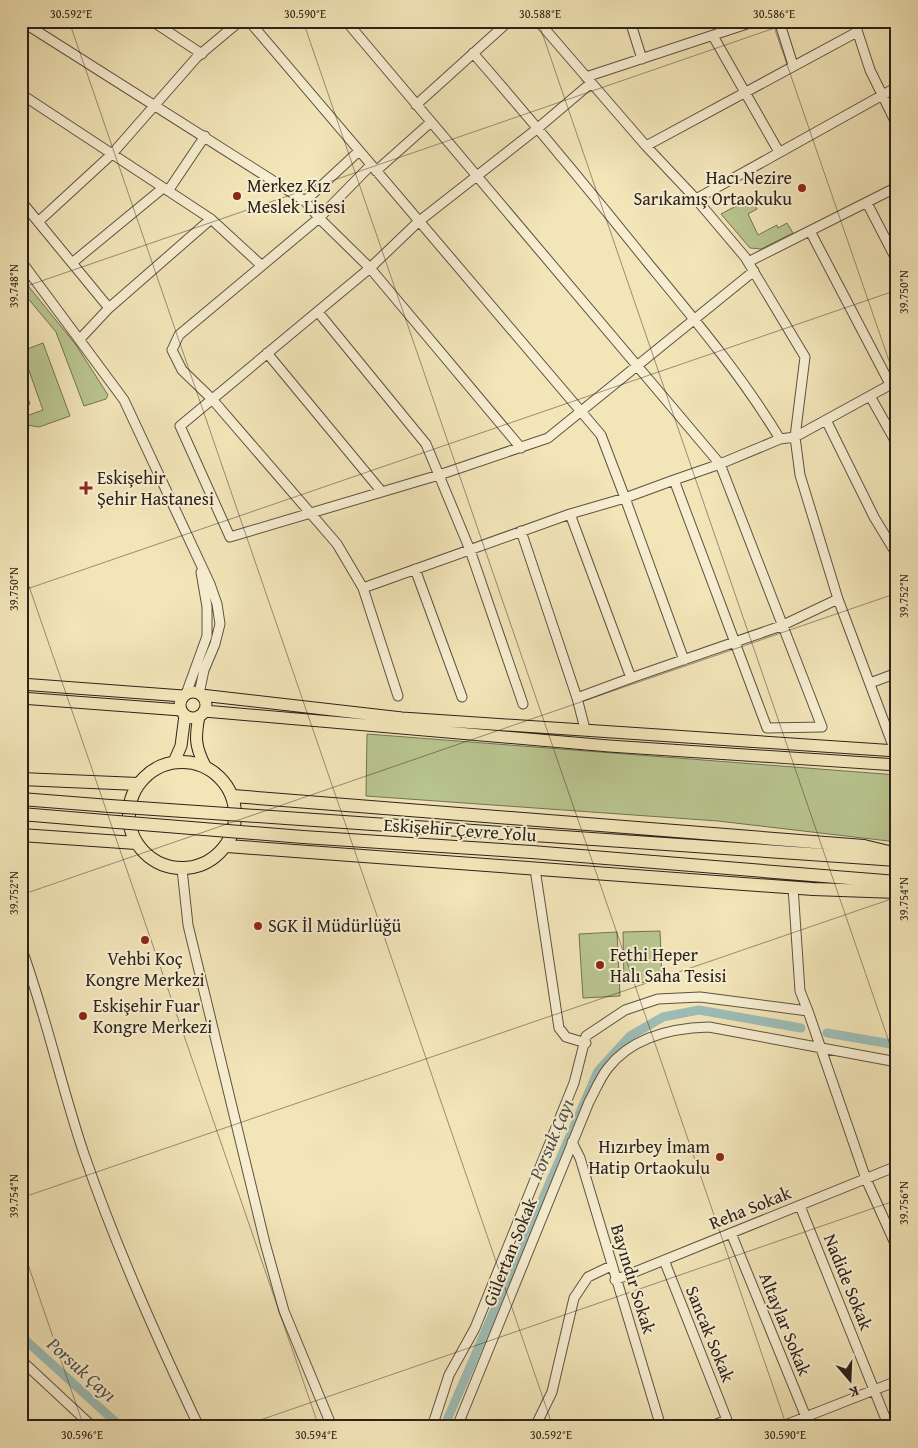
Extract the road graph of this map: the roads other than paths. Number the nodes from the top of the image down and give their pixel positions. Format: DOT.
graph roads {
  1 [pos="21,21"];
  2 [pos="152,21"];
  3 [pos="240,21"];
  4 [pos="249,21"];
  5 [pos="346,21"];
  6 [pos="508,21"];
  7 [pos="538,21"];
  8 [pos="630,21"];
  9 [pos="756,21"];
  10 [pos="779,21"];
  11 [pos="854,21"];
  12 [pos="32,25"];
  13 [pos="857,32"];
  14 [pos="714,36"];
  15 [pos="473,53"];
  16 [pos="202,54"];
  17 [pos="642,59"];
  18 [pos="793,65"];
  19 [pos="589,80"];
  20 [pos="897,87"];
  21 [pos="744,92"];
  22 [pos="21,94"];
  23 [pos="881,96"];
  24 [pos="155,104"];
  25 [pos="416,105"];
  26 [pos="431,122"];
  27 [pos="897,125"];
  28 [pos="538,128"];
  29 [pos="205,136"];
  30 [pos="646,146"];
  31 [pos="359,151"];
  32 [pos="779,152"];
  33 [pos="112,154"];
  34 [pos="374,168"];
  35 [pos="476,176"];
  36 [pos="897,187"];
  37 [pos="166,189"];
  38 [pos="696,199"];
  39 [pos="21,201"];
  40 [pos="305,201"];
  41 [pos="866,203"];
  42 [pos="319,218"];
  43 [pos="211,219"];
  44 [pos="38,222"];
  45 [pos="418,222"];
  46 [pos="810,231"];
  47 [pos="21,261"];
  48 [pos="897,261"];
  49 [pos="748,262"];
  50 [pos="72,263"];
  51 [pos="261,266"];
  52 [pos="370,268"];
  53 [pos="754,271"];
  54 [pos="109,308"];
  55 [pos="318,312"];
  56 [pos="695,321"];
  57 [pos="80,339"];
  58 [pos="267,353"];
  59 [pos="639,367"];
  60 [pos="893,383"];
  61 [pos="870,396"];
  62 [pos="212,399"];
  63 [pos="580,413"];
  64 [pos="826,420"];
  65 [pos="796,437"];
  66 [pos="780,439"];
  67 [pos="897,444"];
  68 [pos="521,448"];
  69 [pos="720,464"];
  70 [pos="439,475"];
  71 [pos="674,480"];
  72 [pos="382,492"];
  73 [pos="624,498"];
  74 [pos="310,514"];
  75 [pos="570,514"];
  76 [pos="521,531"];
  77 [pos="191,544"];
  78 [pos="470,550"];
  79 [pos="897,555"];
  80 [pos="415,569"];
  81 [pos="364,588"];
  82 [pos="838,599"];
  83 [pos="781,626"];
  84 [pos="733,643"];
  85 [pos="684,660"];
  86 [pos="897,673"];
  87 [pos="631,678"];
  88 [pos="870,683"];
  89 [pos="21,684"];
  90 [pos="200,694"];
  91 [pos="184,695"];
  92 [pos="398,696"];
  93 [pos="462,697"];
  94 [pos="21,698"];
  95 [pos="577,698"];
  96 [pos="523,704"];
  97 [pos="183,712"];
  98 [pos="201,714"];
  99 [pos="585,729"];
  100 [pos="896,751"];
  101 [pos="174,762"];
  102 [pos="897,765"];
  103 [pos="205,766"];
  104 [pos="21,779"];
  105 [pos="138,784"];
  106 [pos="233,796"];
  107 [pos="21,799"];
  108 [pos="21,814"];
  109 [pos="21,835"];
  110 [pos="136,843"];
  111 [pos="227,846"];
  112 [pos="897,854"];
  113 [pos="897,860"];
  114 [pos="182,869"];
  115 [pos="535,869"];
  116 [pos="897,882"];
  117 [pos="793,887"];
  118 [pos="897,892"];
  119 [pos="21,947"];
  120 [pos="808,1011"];
  121 [pos="586,1043"];
  122 [pos="819,1048"];
  123 [pos="897,1062"];
  124 [pos="572,1142"];
  125 [pos="897,1166"];
  126 [pos="866,1179"];
  127 [pos="800,1206"];
  128 [pos="731,1233"];
  129 [pos="897,1248"];
  130 [pos="664,1260"];
  131 [pos="611,1266"];
  132 [pos="615,1280"];
  133 [pos="21,1360"];
  134 [pos="897,1381"];
  135 [pos="874,1390"];
  136 [pos="806,1417"];
  137 [pos="728,1423"];
  138 [pos="93,1427"];
  139 [pos="199,1427"];
  140 [pos="332,1427"];
  141 [pos="432,1427"];
  142 [pos="457,1427"];
  143 [pos="535,1427"];
  144 [pos="661,1427"];
  145 [pos="709,1427"];
  146 [pos="780,1427"];
  147 [pos="810,1427"];
  148 [pos="889,1427"];
  1 -- 12 [label="street"];
  2 -- 16 [label="street"];
  3 -- 16 [label="street"];
  4 -- 31 [label="street"];
  5 -- 25 [label="street"];
  6 -- 15 [label="street"];
  7 -- 19 [label="street"];
  8 -- 17 [label="street"];
  9 -- 14 [label="street"];
  10 -- 18 [label="street"];
  11 -- 13 [label="street"];
  12 -- 24 [label="street"];
  13 -- 18 [label="street"];
  13 -- 23 [label="street"];
  14 -- 17 [label="street"];
  14 -- 21 [label="street"];
  15 -- 25 [label="street"];
  15 -- 28 [label="street"];
  16 -- 24 [label="street"];
  17 -- 19 [label="street"];
  18 -- 21 [label="street"];
  19 -- 28 [label="street"];
  19 -- 30 [label="street"];
  20 -- 23 [label="street"];
  21 -- 30 [label="street"];
  21 -- 32 [label="street"];
  22 -- 33 [label="street"];
  23 -- 27 [label="street"];
  23 -- 32 [label="street"];
  24 -- 29 [label="street"];
  24 -- 33 [label="street"];
  25 -- 26 [label="street"];
  26 -- 34 [label="street"];
  26 -- 35 [label="street"];
  28 -- 35 [label="street"];
  28 -- 56 [label="street"];
  29 -- 37 [label="street"];
  29 -- 40 [label="street"];
  30 -- 38 [label="street"];
  31 -- 34 [label="street"];
  31 -- 40 [label="street"];
  32 -- 38 [label="street"];
  33 -- 37 [label="street"];
  33 -- 44 [label="street"];
  34 -- 42 [label="street"];
  34 -- 45 [label="street"];
  35 -- 45 [label="street"];
  35 -- 59 [label="street"];
  36 -- 41 [label="street"];
  37 -- 43 [label="street"];
  37 -- 50 [label="street"];
  38 -- 49 [label="street"];
  39 -- 44 [label="street"];
  40 -- 42 [label="street"];
  41 -- 46 [label="street"];
  41 -- 48 [label="street"];
  42 -- 51 [label="street"];
  42 -- 52 [label="street"];
  43 -- 51 [label="street"];
  43 -- 54 [label="street"];
  44 -- 50 [label="street"];
  45 -- 52 [label="street"];
  45 -- 63 [label="street"];
  46 -- 49 [label="street"];
  46 -- 60 [label="street"];
  47 -- 57 [label="street"];
  49 -- 53 [label="street"];
  50 -- 54 [label="street"];
  51 -- 62 [label="street"];
  52 -- 55 [label="street"];
  52 -- 68 [label="street"];
  53 -- 56 [label="street"];
  53 -- 65 [label="street"];
  54 -- 57 [label="street"];
  55 -- 58 [label="street"];
  55 -- 70 [label="street"];
  56 -- 59 [label="street"];
  56 -- 66 [label="street"];
  57 -- 77 [label="street"];
  58 -- 62 [label="street"];
  58 -- 72 [label="street"];
  59 -- 63 [label="street"];
  59 -- 69 [label="street"];
  60 -- 61 [label="street"];
  61 -- 64 [label="street"];
  61 -- 67 [label="street"];
  62 -- 74 [label="street"];
  62 -- 74 [label="street"];
  63 -- 68 [label="street"];
  63 -- 73 [label="street"];
  64 -- 65 [label="street"];
  64 -- 79 [label="street"];
  65 -- 66 [label="street"];
  65 -- 82 [label="street"];
  66 -- 69 [label="street"];
  68 -- 70 [label="street"];
  69 -- 71 [label="street"];
  69 -- 83 [label="street"];
  70 -- 72 [label="street"];
  70 -- 78 [label="street"];
  71 -- 73 [label="street"];
  71 -- 84 [label="street"];
  72 -- 74 [label="street"];
  73 -- 75 [label="street"];
  73 -- 85 [label="street"];
  74 -- 81 [label="street"];
  75 -- 76 [label="street"];
  75 -- 87 [label="street"];
  76 -- 78 [label="street"];
  76 -- 95 [label="street"];
  77 -- 90 [label="street"];
  77 -- 91 [label="street"];
  78 -- 80 [label="street"];
  78 -- 96 [label="street"];
  80 -- 81 [label="street"];
  80 -- 93 [label="street"];
  81 -- 92 [label="street"];
  82 -- 83 [label="street"];
  82 -- 88 [label="street"];
  83 -- 84 [label="street"];
  83 -- 84 [label="street"];
  84 -- 85 [label="street"];
  85 -- 87 [label="street"];
  86 -- 88 [label="street"];
  87 -- 95 [label="street"];
  88 -- 100 [label="street"];
  89 -- 91 [label="main road"];
  90 -- 91 [label="main road"];
  90 -- 98 [label="main road"];
  90 -- 99 [label="main road"];
  91 -- 97 [label="main road"];
  94 -- 97 [label="main road"];
  95 -- 99 [label="street"];
  97 -- 98 [label="main road"];
  97 -- 101 [label="main road"];
  98 -- 102 [label="main road"];
  98 -- 103 [label="main road"];
  99 -- 100 [label="main road"];
  101 -- 103 [label="highway"];
  101 -- 105 [label="highway"];
  103 -- 106 [label="highway"];
  104 -- 105 [label="highway"];
  105 -- 110 [label="highway"];
  106 -- 111 [label="highway"];
  106 -- 112 [label="highway"];
  107 -- 113 [label="highway, Eskişehir Çevre Yolu, bridge"];
  108 -- 116 [label="highway, Eskişehir Çevre Yolu, bridge"];
  109 -- 110 [label="highway"];
  110 -- 114 [label="highway"];
  111 -- 114 [label="highway"];
  111 -- 115 [label="highway"];
  114 -- 140 [label="street"];
  115 -- 117 [label="highway"];
  115 -- 121 [label="street"];
  117 -- 118 [label="highway"];
  117 -- 120 [label="street"];
  119 -- 139 [label="street"];
  120 -- 121 [label="street"];
  120 -- 122 [label="street"];
  121 -- 141 [label="street"];
  122 -- 123 [label="street, Gülertan Sokak"];
  122 -- 124 [label="street, Gülertan Sokak"];
  122 -- 126 [label="street"];
  124 -- 131 [label="street, Bayındır Sokak"];
  124 -- 142 [label="street, Gülertan Sokak"];
  125 -- 126 [label="street, Reha Sokak"];
  126 -- 127 [label="street, Reha Sokak"];
  126 -- 129 [label="street"];
  127 -- 128 [label="street, Reha Sokak"];
  127 -- 135 [label="street, Nadide Sokak"];
  128 -- 130 [label="street, Reha Sokak"];
  128 -- 136 [label="street, Altaylar Sokak"];
  130 -- 132 [label="street, Reha Sokak"];
  130 -- 137 [label="street, Sancak Sokak"];
  131 -- 132 [label="street, Bayındır Sokak"];
  131 -- 143 [label="street"];
  132 -- 144 [label="street, Bayındır Sokak"];
  133 -- 138 [label="street"];
  134 -- 135 [label="street"];
  135 -- 136 [label="street"];
  135 -- 148 [label="street, Nadide Sokak"];
  136 -- 146 [label="street"];
  136 -- 147 [label="street, Altaylar Sokak"];
  137 -- 145 [label="street"];
}
